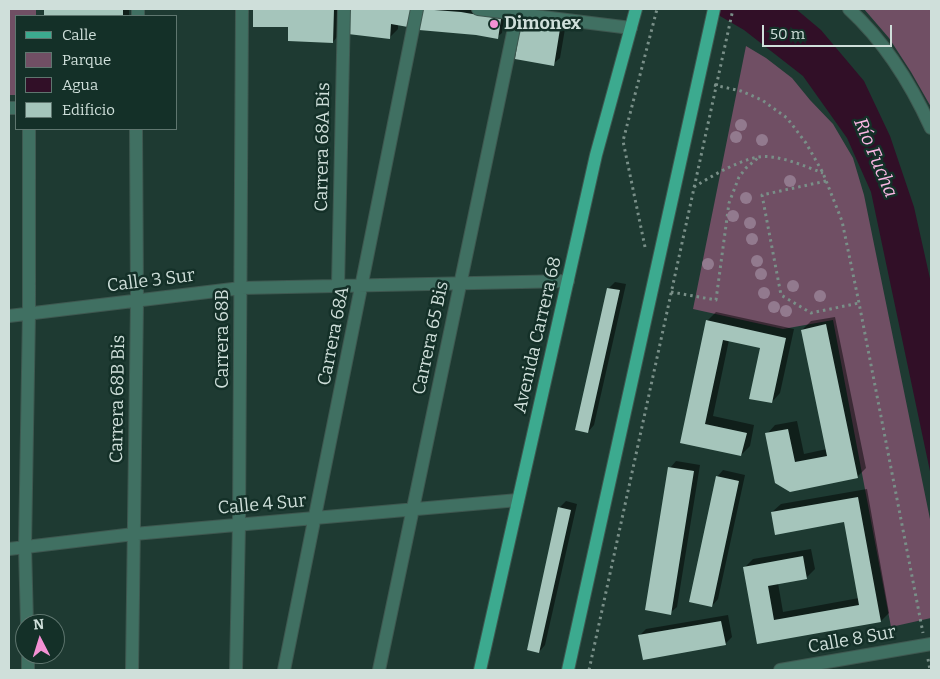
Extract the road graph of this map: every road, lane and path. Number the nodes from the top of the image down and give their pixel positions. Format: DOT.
graph roads {
  1 [pos="242,9"];
  2 [pos="344,9"];
  3 [pos="418,9"];
  4 [pos="478,9"];
  5 [pos="636,9"];
  6 [pos="657,9"];
  7 [pos="714,9"];
  8 [pos="733,9"];
  9 [pos="849,9"];
  10 [pos="517,14"];
  11 [pos="631,28"];
  12 [pos="698,82"];
  13 [pos="716,85"];
  14 [pos="931,128"];
  15 [pos="29,130"];
  16 [pos="136,130"];
  17 [pos="759,157"];
  18 [pos="824,173"];
  19 [pos="826,182"];
  20 [pos="694,187"];
  21 [pos="646,252"];
  22 [pos="568,281"];
  23 [pos="461,283"];
  24 [pos="362,285"];
  25 [pos="338,286"];
  26 [pos="241,288"];
  27 [pos="671,292"];
  28 [pos="136,300"];
  29 [pos="859,303"];
  30 [pos="29,313"];
  31 [pos="9,316"];
  32 [pos="518,500"];
  33 [pos="413,509"];
  34 [pos="315,518"];
  35 [pos="239,525"];
  36 [pos="134,534"];
  37 [pos="25,547"];
  38 [pos="9,549"];
  39 [pos="27,614"];
  40 [pos="928,644"];
  41 [pos="132,670"];
  42 [pos="236,670"];
  43 [pos="284,670"];
  44 [pos="379,670"];
  45 [pos="480,670"];
  46 [pos="568,670"];
  47 [pos="589,670"];
  48 [pos="780,670"];
  1 -- 26 [label="street, Carrera 68B"];
  2 -- 25 [label="street, Carrera 68A Bis"];
  3 -- 24 [label="street, Carrera 68A"];
  4 -- 10 [label="street"];
  5 -- 11 [label="main road, Avenida Carrera 68"];
  6 -- 21 [label="path"];
  7 -- 12 [label="main road"];
  8 -- 13 [label="path"];
  9 -- 14 [label="street"];
  10 -- 11 [label="street"];
  10 -- 23 [label="street, Carrera 65 Bis"];
  11 -- 22 [label="main road, Avenida Carrera 68"];
  12 -- 13 [label="path"];
  12 -- 46 [label="main road"];
  13 -- 18 [label="path"];
  13 -- 20 [label="path"];
  15 -- 30 [label="street"];
  16 -- 28 [label="street, Carrera 68B Bis"];
  17 -- 18 [label="path"];
  17 -- 20 [label="path"];
  17 -- 27 [label="path"];
  18 -- 19 [label="path"];
  19 -- 29 [label="path"];
  19 -- 29 [label="path"];
  20 -- 27 [label="path"];
  22 -- 23 [label="street, Calle 3 Sur"];
  22 -- 32 [label="main road, Avenida Carrera 68"];
  23 -- 24 [label="street, Calle 3 Sur"];
  23 -- 33 [label="street, Carrera 65 Bis"];
  24 -- 25 [label="street, Calle 3 Sur"];
  24 -- 34 [label="street, Carrera 68A"];
  25 -- 26 [label="street, Calle 3 Sur"];
  26 -- 28 [label="street, Calle 3 Sur"];
  26 -- 35 [label="street, Carrera 68B"];
  27 -- 47 [label="path"];
  28 -- 30 [label="street, Calle 3 Sur"];
  28 -- 36 [label="street, Carrera 68B Bis"];
  29 -- 40 [label="path"];
  30 -- 31 [label="street, Calle 3 Sur"];
  30 -- 37 [label="street"];
  32 -- 33 [label="street, Calle 4 Sur"];
  32 -- 45 [label="main road, Avenida Carrera 68"];
  33 -- 34 [label="street, Calle 4 Sur"];
  33 -- 44 [label="street, Carrera 65 Bis"];
  34 -- 35 [label="street, Calle 4 Sur"];
  34 -- 43 [label="street, Carrera 68A"];
  35 -- 36 [label="street, Calle 4 Sur"];
  35 -- 42 [label="street, Carrera 68B"];
  36 -- 37 [label="street, Calle 4 Sur"];
  36 -- 41 [label="street, Carrera 68B Bis"];
  37 -- 38 [label="street, Calle 4 Sur"];
  37 -- 39 [label="street"];
  40 -- 48 [label="street, Calle 8 Sur"];
}
